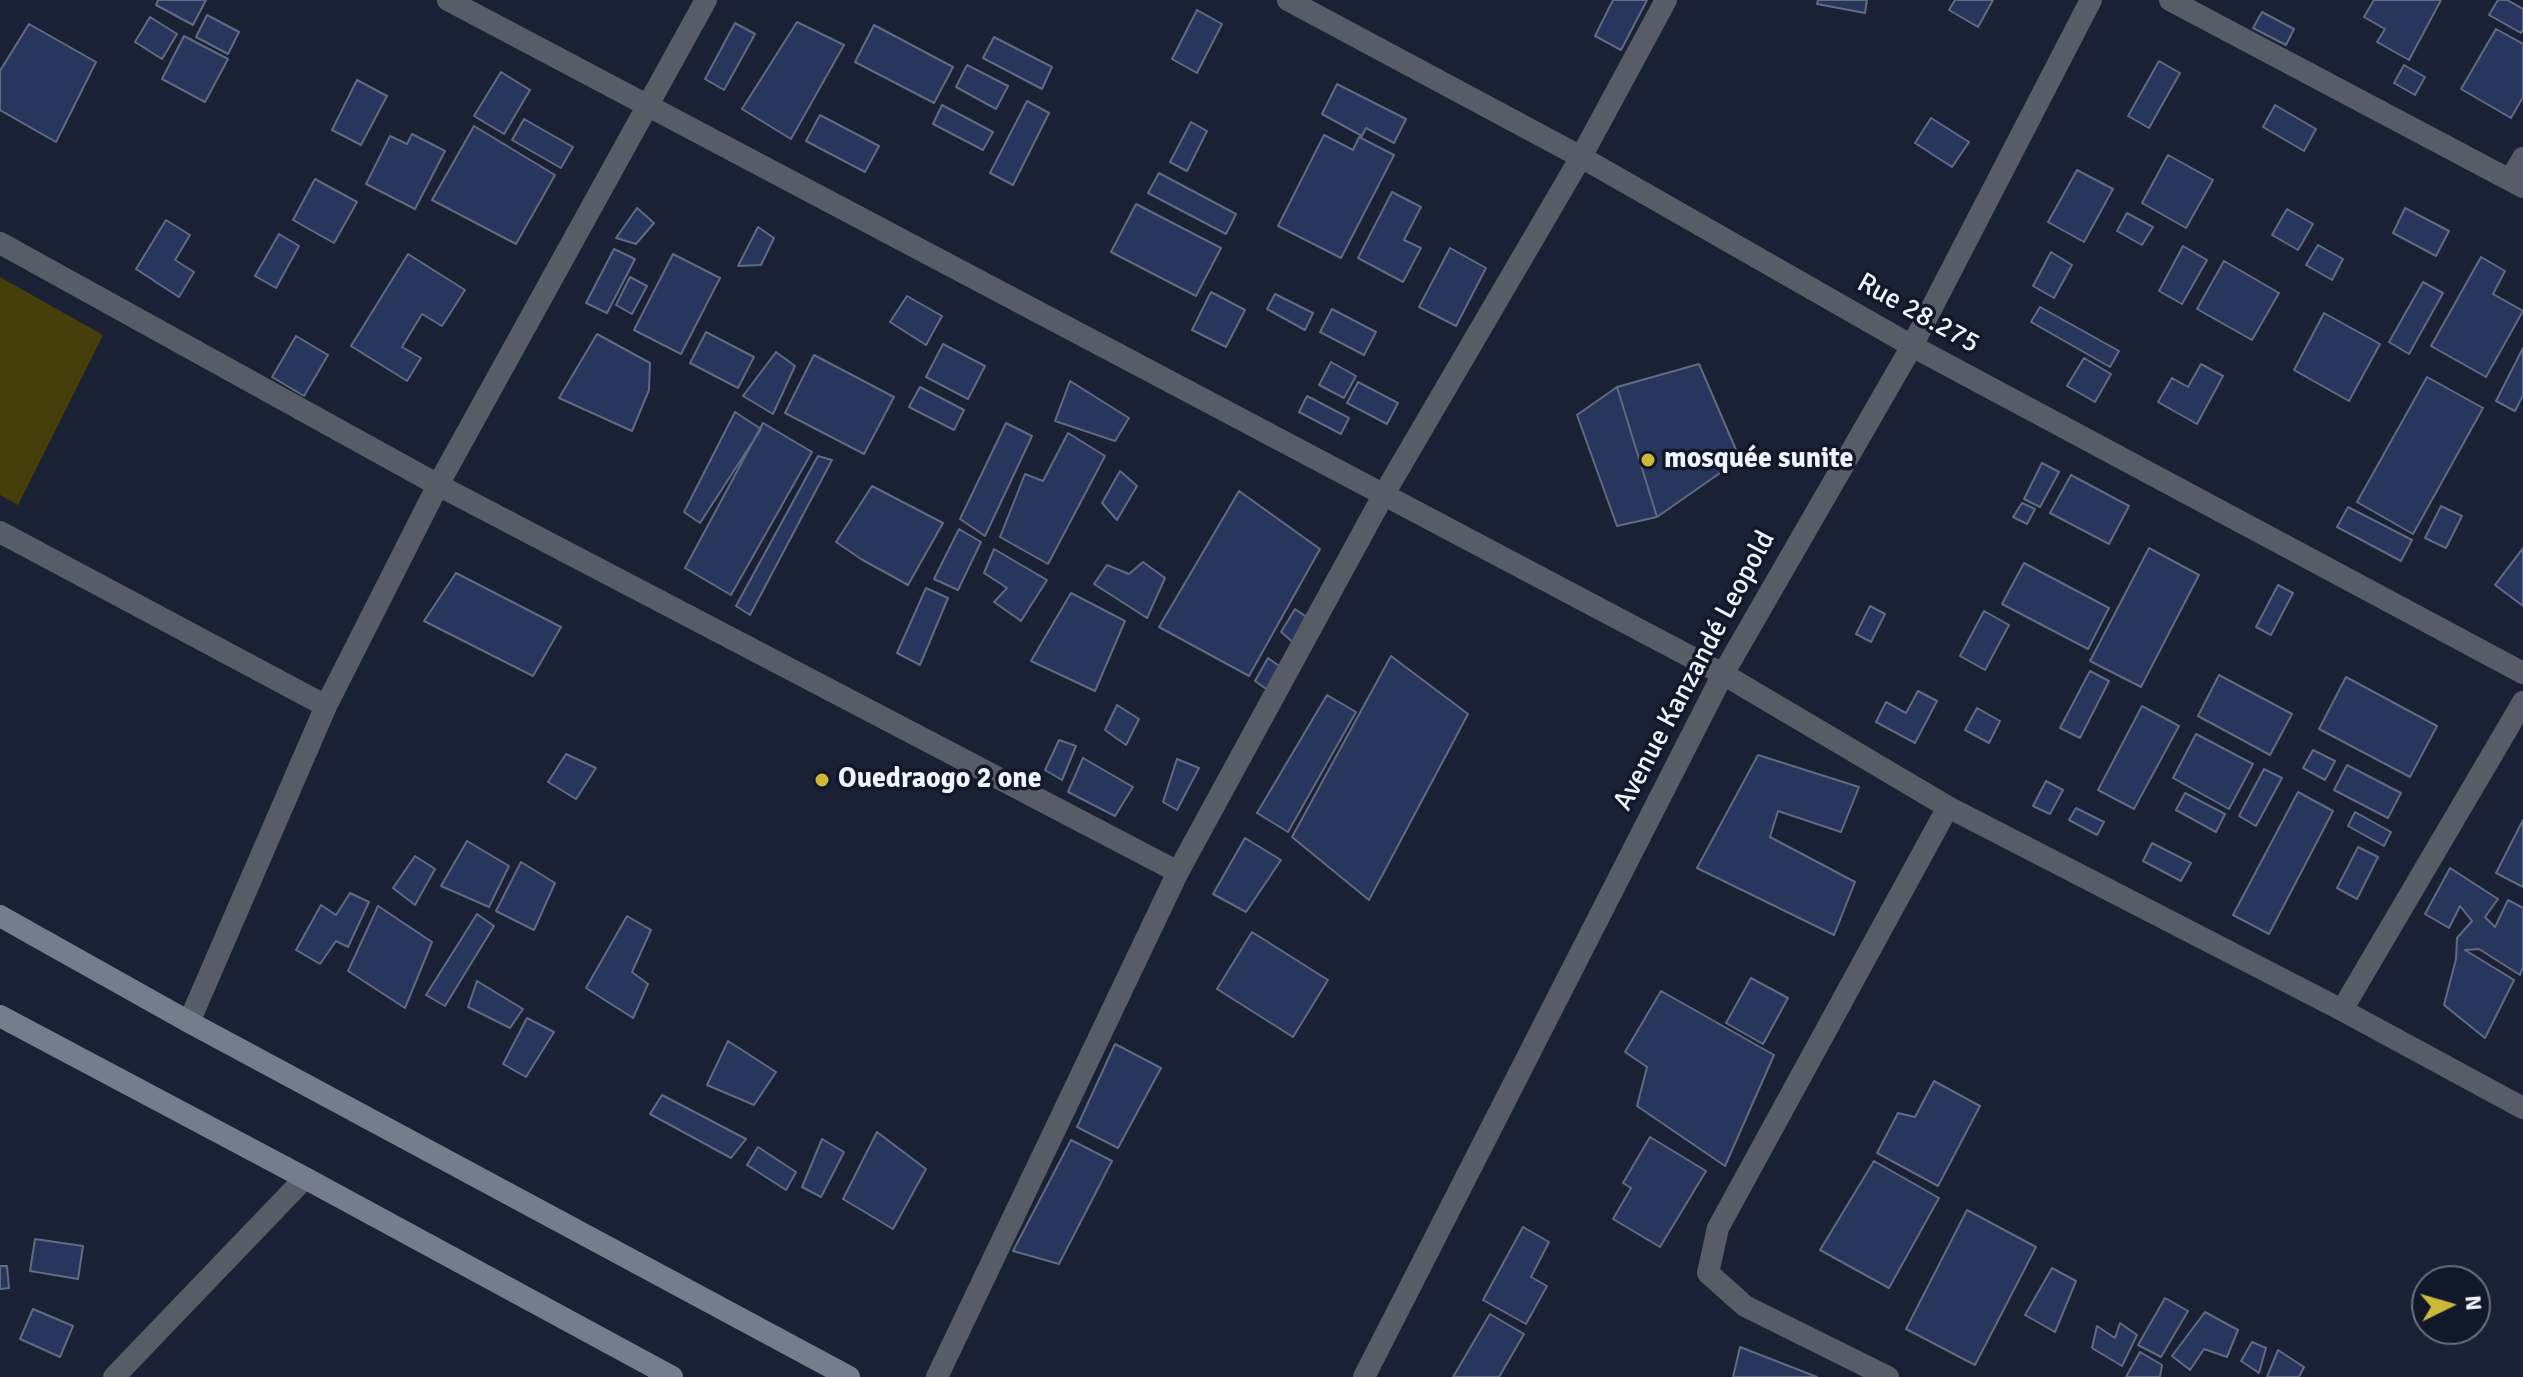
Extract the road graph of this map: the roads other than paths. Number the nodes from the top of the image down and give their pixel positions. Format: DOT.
graph roads {
  1 [pos="448,0"];
  2 [pos="706,0"];
  3 [pos="1288,0"];
  4 [pos="1666,0"];
  5 [pos="2091,0"];
  6 [pos="2170,0"];
  7 [pos="647,104"];
  8 [pos="1581,157"];
  9 [pos="2523,158"];
  10 [pos="2516,184"];
  11 [pos="0,243"];
  12 [pos="1912,346"];
  13 [pos="438,485"];
  14 [pos="1384,494"];
  15 [pos="0,532"];
  16 [pos="2523,673"];
  17 [pos="1723,674"];
  18 [pos="2523,702"];
  19 [pos="326,706"];
  20 [pos="1948,807"];
  21 [pos="1178,872"];
  22 [pos="0,916"];
  23 [pos="2342,1010"];
  24 [pos="0,1016"];
  25 [pos="189,1022"];
  26 [pos="2523,1108"];
  27 [pos="305,1178"];
  28 [pos="114,1377"];
  29 [pos="672,1377"];
  30 [pos="849,1377"];
  31 [pos="937,1377"];
  32 [pos="1364,1377"];
  33 [pos="1888,1377"];
  1 -- 7 [label="street"];
  2 -- 7 [label="street"];
  3 -- 8 [label="street, Rue 28.275"];
  4 -- 8 [label="street"];
  5 -- 12 [label="street, Avenue Kanzandé Leopold"];
  6 -- 10 [label="street"];
  7 -- 13 [label="street"];
  7 -- 14 [label="street"];
  8 -- 12 [label="street, Rue 28.275"];
  8 -- 14 [label="street"];
  9 -- 10 [label="street"];
  11 -- 13 [label="street"];
  12 -- 16 [label="street, Rue 28.275"];
  12 -- 17 [label="street, Avenue Kanzandé Leopold"];
  13 -- 19 [label="street"];
  13 -- 21 [label="street"];
  14 -- 17 [label="street"];
  14 -- 21 [label="street"];
  15 -- 19 [label="street"];
  17 -- 20 [label="street"];
  17 -- 32 [label="street, Avenue Kanzandé Leopold"];
  18 -- 23 [label="street"];
  19 -- 25 [label="street"];
  20 -- 23 [label="street"];
  20 -- 33 [label="street"];
  21 -- 31 [label="street"];
  22 -- 25 [label="main road"];
  23 -- 26 [label="street"];
  24 -- 27 [label="main road"];
  25 -- 30 [label="main road"];
  27 -- 28 [label="street"];
  27 -- 29 [label="main road"];
}
